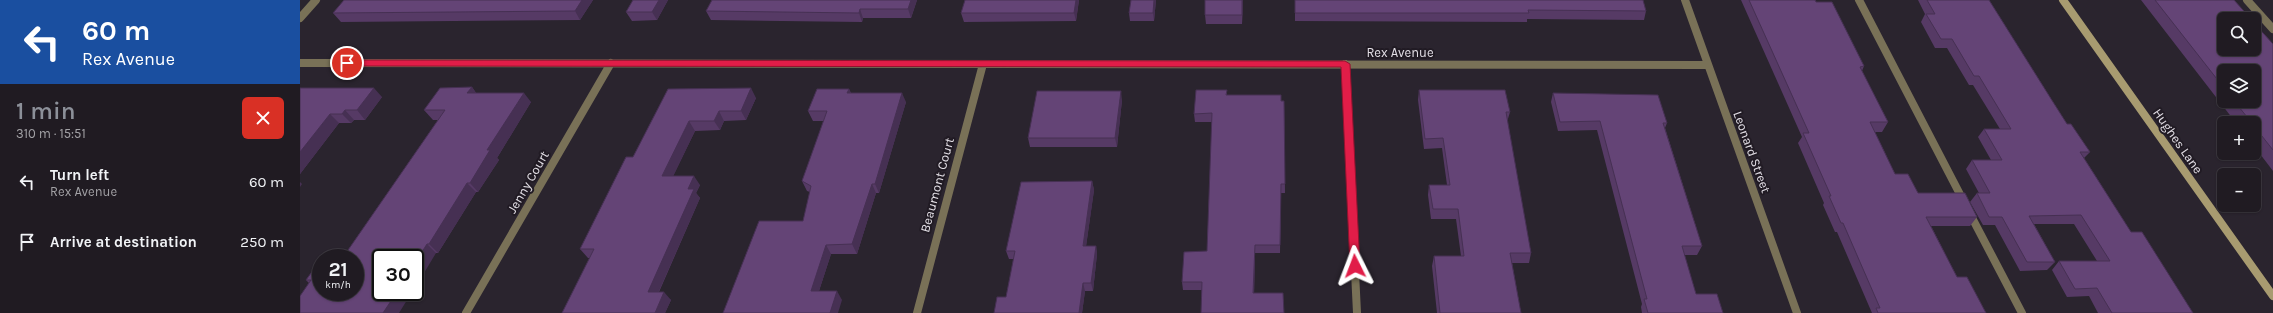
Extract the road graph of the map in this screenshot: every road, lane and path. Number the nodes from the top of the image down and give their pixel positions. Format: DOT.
graph roads {
  1 [pos="316,0"];
  2 [pos="1685,0"];
  3 [pos="1859,0"];
  4 [pos="2063,0"];
  5 [pos="2247,0"];
  6 [pos="300,18"];
  7 [pos="2273,29"];
  8 [pos="300,63"];
  9 [pos="611,63"];
  10 [pos="983,64"];
  11 [pos="1345,64"];
  12 [pos="1708,65"];
  13 [pos="2273,296"];
  14 [pos="466,313"];
  15 [pos="917,313"];
  16 [pos="1357,313"];
  17 [pos="1797,313"];
  18 [pos="2022,313"];
  1 -- 6 [label="street"];
  2 -- 12 [label="street, Leonard Street"];
  3 -- 18 [label="street"];
  4 -- 13 [label="street, Hughes Lane"];
  5 -- 7 [label="street"];
  8 -- 9 [label="street, Rex Avenue"];
  9 -- 10 [label="street, Rex Avenue"];
  9 -- 14 [label="street, Jenny Court"];
  10 -- 11 [label="street, Rex Avenue"];
  10 -- 15 [label="street, Beaumont Court"];
  11 -- 12 [label="street, Rex Avenue"];
  11 -- 16 [label="street"];
  12 -- 17 [label="street, Leonard Street"];
}
